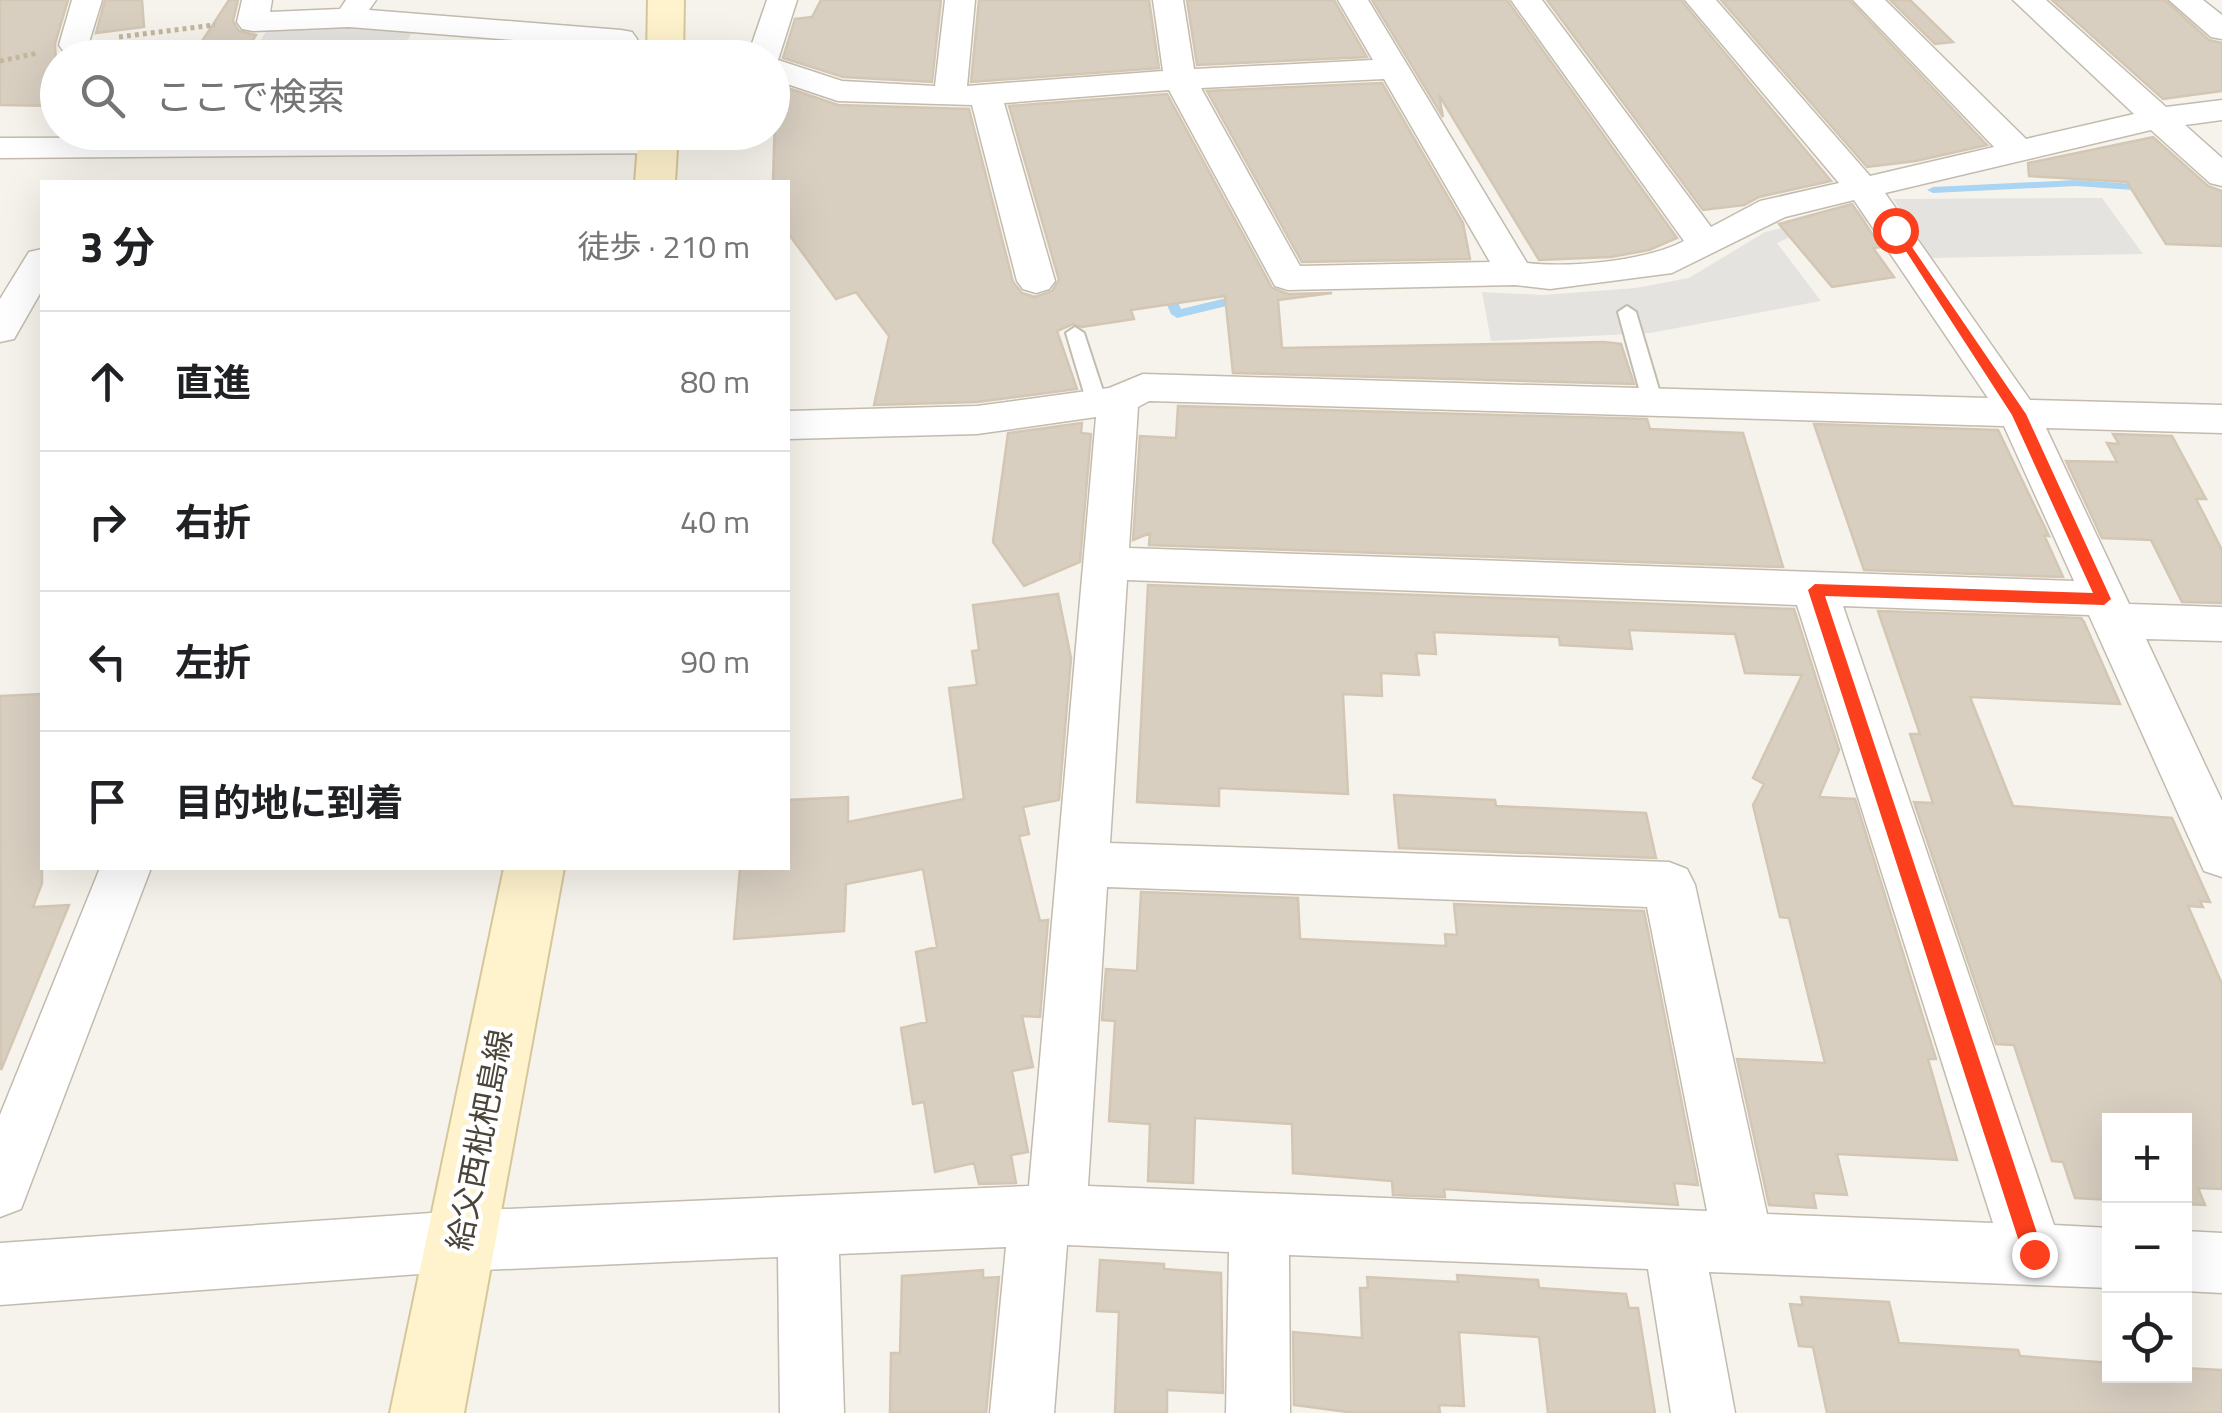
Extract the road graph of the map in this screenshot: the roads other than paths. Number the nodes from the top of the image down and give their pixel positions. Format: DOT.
graph roads {
  1 [pos="87,0"];
  2 [pos="615,0"];
  3 [pos="666,0"];
  4 [pos="782,0"];
  5 [pos="960,0"];
  6 [pos="1168,0"];
  7 [pos="1353,0"];
  8 [pos="1526,0"];
  9 [pos="1700,0"];
  10 [pos="1868,0"];
  11 [pos="2028,0"];
  12 [pos="2184,0"];
  13 [pos="355,9"];
  14 [pos="255,11"];
  15 [pos="480,12"];
  16 [pos="2222,30"];
  17 [pos="75,40"];
  18 [pos="589,40"];
  19 [pos="619,40"];
  20 [pos="665,40"];
  21 [pos="769,40"];
  22 [pos="1394,69"];
  23 [pos="790,74"];
  24 [pos="1180,79"];
  25 [pos="985,93"];
  26 [pos="950,97"];
  27 [pos="2222,110"];
  28 [pos="2159,118"];
  29 [pos="0,148"];
  30 [pos="40,148"];
  31 [pos="111,150"];
  32 [pos="2017,150"];
  33 [pos="2222,176"];
  34 [pos="91,180"];
  35 [pos="1864,190"];
  36 [pos="1704,243"];
  37 [pos="40,263"];
  38 [pos="1516,273"];
  39 [pos="1036,281"];
  40 [pos="1627,312"];
  41 [pos="0,330"];
  42 [pos="40,331"];
  43 [pos="1075,334"];
  44 [pos="1108,401"];
  45 [pos="1653,403"];
  46 [pos="2019,414"];
  47 [pos="2222,419"];
  48 [pos="790,425"];
  49 [pos="1106,563"];
  50 [pos="1815,590"];
  51 [pos="2109,610"];
  52 [pos="2222,624"];
  53 [pos="2222,855"];
  54 [pos="1082,864"];
  55 [pos="123,870"];
  56 [pos="534,870"];
  57 [pos="0,1188"];
  58 [pos="1048,1215"];
  59 [pos="1259,1223"];
  60 [pos="808,1226"];
  61 [pos="1673,1240"];
  62 [pos="460,1241"];
  63 [pos="1743,1243"];
  64 [pos="2034,1254"];
  65 [pos="2102,1258"];
  66 [pos="2192,1261"];
  67 [pos="2222,1262"];
  68 [pos="0,1274"];
  69 [pos="427,1413"];
  70 [pos="812,1413"];
  71 [pos="1022,1413"];
  72 [pos="1258,1413"];
  73 [pos="1703,1413"];
  1 -- 17 [label="street"];
  2 -- 19 [label="street"];
  3 -- 20 [label="main road"];
  4 -- 21 [label="street"];
  5 -- 26 [label="street"];
  6 -- 24 [label="street"];
  7 -- 22 [label="street"];
  8 -- 36 [label="street"];
  9 -- 35 [label="street"];
  10 -- 32 [label="street"];
  11 -- 28 [label="street"];
  12 -- 16 [label="street"];
  13 -- 14 [label="street"];
  13 -- 15 [label="street"];
  15 -- 18 [label="street"];
  22 -- 24 [label="street"];
  22 -- 38 [label="street"];
  23 -- 26 [label="street"];
  24 -- 25 [label="street"];
  24 -- 38 [label="street"];
  25 -- 26 [label="street"];
  25 -- 39 [label="street"];
  27 -- 28 [label="street"];
  28 -- 32 [label="street"];
  28 -- 33 [label="street"];
  29 -- 30 [label="street"];
  31 -- 34 [label="street"];
  32 -- 35 [label="street"];
  35 -- 36 [label="street"];
  35 -- 46 [label="street"];
  36 -- 38 [label="street"];
  37 -- 41 [label="street"];
  40 -- 45 [label="lane"];
  41 -- 42 [label="street"];
  43 -- 44 [label="lane"];
  44 -- 45 [label="street"];
  44 -- 48 [label="street"];
  44 -- 49 [label="street"];
  45 -- 46 [label="street"];
  46 -- 47 [label="street"];
  46 -- 51 [label="street"];
  49 -- 50 [label="street"];
  49 -- 54 [label="street"];
  50 -- 51 [label="street"];
  50 -- 64 [label="street"];
  51 -- 52 [label="street"];
  51 -- 53 [label="street"];
  54 -- 58 [label="street"];
  54 -- 63 [label="street"];
  55 -- 57 [label="street"];
  56 -- 62 [label="main road, 給父西枇杷島線"];
  58 -- 59 [label="street"];
  58 -- 60 [label="street"];
  58 -- 71 [label="street"];
  59 -- 61 [label="street"];
  59 -- 72 [label="street"];
  60 -- 62 [label="street"];
  60 -- 70 [label="street"];
  61 -- 63 [label="street"];
  61 -- 73 [label="street"];
  62 -- 68 [label="street"];
  62 -- 69 [label="main road, 給父西枇杷島線"];
  63 -- 64 [label="street"];
  64 -- 65 [label="street"];
  66 -- 67 [label="street"];
}
